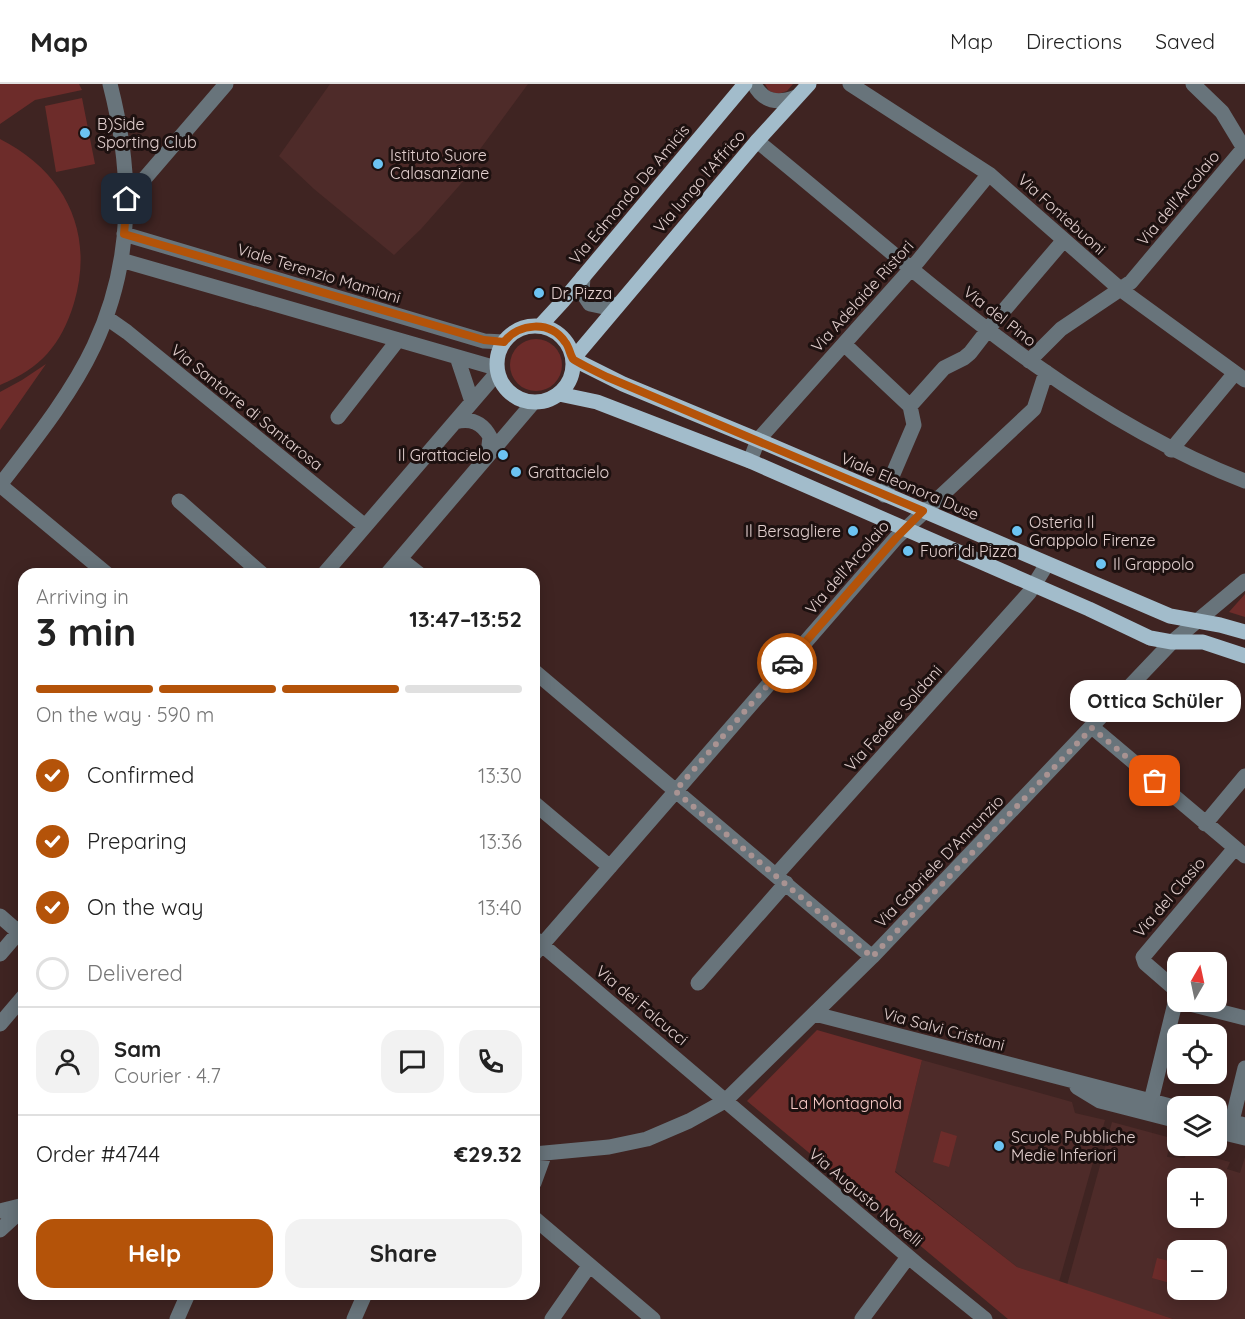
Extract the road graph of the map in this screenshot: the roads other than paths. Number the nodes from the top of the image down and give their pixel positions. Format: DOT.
graph roads {
  1 [pos="110,84"];
  2 [pos="226,84"];
  3 [pos="745,84"];
  4 [pos="754,84"];
  5 [pos="809,84"];
  6 [pos="850,84"];
  7 [pos="1193,84"];
  8 [pos="796,97"];
  9 [pos="757,141"];
  10 [pos="1244,149"];
  11 [pos="989,174"];
  12 [pos="127,199"];
  13 [pos="124,234"];
  14 [pos="1063,241"];
  15 [pos="121,260"];
  16 [pos="911,270"];
  17 [pos="583,277"];
  18 [pos="1120,290"];
  19 [pos="618,304"];
  20 [pos="106,318"];
  21 [pos="540,326"];
  22 [pos="989,329"];
  23 [pos="398,340"];
  24 [pos="504,342"];
  25 [pos="844,344"];
  26 [pos="457,357"];
  27 [pos="573,359"];
  28 [pos="1029,361"];
  29 [pos="497,372"];
  30 [pos="1046,372"];
  31 [pos="1240,376"];
  32 [pos="559,394"];
  33 [pos="472,402"];
  34 [pos="533,402"];
  35 [pos="910,406"];
  36 [pos="338,417"];
  37 [pos="454,422"];
  38 [pos="758,440"];
  39 [pos="1171,450"];
  40 [pos="488,454"];
  41 [pos="750,461"];
  42 [pos="1245,482"];
  43 [pos="0,485"];
  44 [pos="884,495"];
  45 [pos="179,501"];
  46 [pos="923,511"];
  47 [pos="364,526"];
  48 [pos="905,529"];
  49 [pos="400,559"];
  50 [pos="1047,564"];
  51 [pos="100,568"];
  52 [pos="255,568"];
  53 [pos="329,568"];
  54 [pos="392,568"];
  55 [pos="411,568"];
  56 [pos="1245,581"];
  57 [pos="1035,585"];
  58 [pos="1197,621"];
  59 [pos="1245,632"];
  60 [pos="1172,642"];
  61 [pos="1245,656"];
  62 [pos="540,676"];
  63 [pos="1092,728"];
  64 [pos="1245,776"];
  65 [pos="675,791"];
  66 [pos="540,808"];
  67 [pos="1205,824"];
  68 [pos="1240,852"];
  69 [pos="610,867"];
  70 [pos="781,879"];
  71 [pos="0,916"];
  72 [pos="18,929"];
  73 [pos="18,936"];
  74 [pos="540,943"];
  75 [pos="540,948"];
  76 [pos="0,954"];
  77 [pos="872,957"];
  78 [pos="698,983"];
  79 [pos="1167,983"];
  80 [pos="18,1003"];
  81 [pos="1176,1012"];
  82 [pos="1222,1012"];
  83 [pos="815,1014"];
  84 [pos="1245,1018"];
  85 [pos="0,1024"];
  86 [pos="1245,1068"];
  87 [pos="1064,1079"];
  88 [pos="725,1101"];
  89 [pos="1151,1101"];
  90 [pos="1167,1105"];
  91 [pos="1167,1118"];
  92 [pos="1238,1123"];
  93 [pos="1227,1134"];
  94 [pos="1245,1138"];
  95 [pos="540,1154"];
  96 [pos="18,1207"];
  97 [pos="0,1211"];
  98 [pos="18,1212"];
  99 [pos="540,1223"];
  100 [pos="0,1230"];
  101 [pos="908,1257"];
  102 [pos="589,1266"];
  103 [pos="185,1300"];
  104 [pos="362,1300"];
  105 [pos="177,1319"];
  106 [pos="354,1319"];
  107 [pos="552,1319"];
  108 [pos="653,1319"];
  109 [pos="862,1319"];
  110 [pos="985,1319"];
  1 -- 12 [label="street"];
  2 -- 12 [label="street"];
  3 -- 17 [label="main road, Via Edmondo De Amicis"];
  4 -- 8 [label="street"];
  5 -- 8 [label="main road, Via lungo l'Affrico"];
  6 -- 11 [label="street, Via Fontebuoni"];
  7 -- 10 [label="street"];
  8 -- 9 [label="main road, Via lungo l'Affrico"];
  9 -- 16 [label="street, Via del Pino"];
  9 -- 19 [label="main road, Via lungo l'Affrico"];
  10 -- 18 [label="street, Via dell'Arcolaio"];
  11 -- 14 [label="street, Via Fontebuoni"];
  11 -- 16 [label="street, Via Adelaide Ristori"];
  12 -- 13 [label="street"];
  13 -- 15 [label="street"];
  13 -- 24 [label="street, Viale Terenzio Mamiani"];
  14 -- 18 [label="street, Via Fontebuoni"];
  14 -- 22 [label="street"];
  15 -- 20 [label="street"];
  15 -- 23 [label="street"];
  16 -- 22 [label="street, Via del Pino"];
  16 -- 25 [label="street, Via Adelaide Ristori"];
  17 -- 19 [label="street"];
  17 -- 21 [label="main road, Via Edmondo De Amicis"];
  18 -- 28 [label="street, Via dell'Arcolaio"];
  18 -- 31 [label="street, Via Fontebuoni"];
  19 -- 27 [label="main road, Via lungo l'Affrico"];
  20 -- 43 [label="street"];
  20 -- 47 [label="street, Via Santorre di Santarosa"];
  21 -- 24 [label="main road"];
  21 -- 27 [label="main road"];
  22 -- 28 [label="street, Via del Pino"];
  22 -- 35 [label="street"];
  23 -- 26 [label="street"];
  23 -- 36 [label="street"];
  24 -- 29 [label="main road"];
  25 -- 35 [label="street"];
  25 -- 38 [label="street, Via Adelaide Ristori"];
  26 -- 29 [label="street"];
  26 -- 33 [label="street"];
  27 -- 32 [label="main road, Via lungo l'Affrico"];
  27 -- 38 [label="main road, Viale Eleonora Duse"];
  28 -- 30 [label="street, Via del Pino"];
  29 -- 33 [label="street"];
  29 -- 34 [label="main road"];
  30 -- 39 [label="street, Via del Pino"];
  30 -- 46 [label="street, Via dell'Arcolaio"];
  31 -- 39 [label="street"];
  32 -- 34 [label="main road"];
  32 -- 41 [label="main road"];
  33 -- 37 [label="street"];
  34 -- 40 [label="street"];
  35 -- 44 [label="street"];
  37 -- 40 [label="street"];
  37 -- 47 [label="street"];
  38 -- 41 [label="street"];
  38 -- 44 [label="main road, Viale Eleonora Duse"];
  39 -- 42 [label="street, Via del Pino"];
  40 -- 49 [label="street"];
  41 -- 48 [label="main road"];
  43 -- 51 [label="street"];
  44 -- 46 [label="main road, Viale Eleonora Duse"];
  45 -- 52 [label="street"];
  46 -- 48 [label="street, Via dell'Arcolaio"];
  46 -- 50 [label="main road, Viale Eleonora Duse"];
  47 -- 53 [label="street"];
  48 -- 57 [label="main road"];
  48 -- 65 [label="street, Via dell'Arcolaio"];
  49 -- 54 [label="street"];
  49 -- 55 [label="street"];
  50 -- 57 [label="street"];
  50 -- 58 [label="main road, Viale Eleonora Duse"];
  56 -- 58 [label="street, Via Gabriele D'Annunzio"];
  57 -- 60 [label="main road"];
  57 -- 70 [label="street, Via Fedele Soldani"];
  58 -- 59 [label="main road, Viale Eleonora Duse"];
  58 -- 60 [label="street, Via Gabriele D'Annunzio"];
  60 -- 61 [label="main road"];
  60 -- 63 [label="street, Via Gabriele D'Annunzio"];
  62 -- 65 [label="street"];
  63 -- 67 [label="street"];
  63 -- 77 [label="street, Via Gabriele D'Annunzio"];
  64 -- 67 [label="street"];
  65 -- 69 [label="street, Via dell'Arcolaio"];
  65 -- 70 [label="street"];
  66 -- 69 [label="street"];
  67 -- 68 [label="street"];
  68 -- 79 [label="street, Via del Clasio"];
  69 -- 74 [label="street, Via dell'Arcolaio"];
  70 -- 77 [label="street"];
  70 -- 78 [label="street, Via Fedele Soldani"];
  71 -- 72 [label="street"];
  73 -- 76 [label="street"];
  75 -- 88 [label="street, Via dei Falcucci"];
  77 -- 83 [label="street, Via Gabriele D'Annunzio"];
  80 -- 85 [label="street"];
  81 -- 89 [label="street"];
  82 -- 84 [label="street"];
  83 -- 87 [label="street, Via Salvi Cristiani"];
  83 -- 88 [label="street, Via Gabriele D'Annunzio"];
  86 -- 92 [label="street"];
  87 -- 89 [label="street, Via Salvi Cristiani"];
  87 -- 91 [label="street, Via Salvi Cristiani"];
  88 -- 95 [label="street, Via Gabriele D'Annunzio"];
  88 -- 101 [label="street, Via Augusto Novelli"];
  89 -- 90 [label="street, Via Salvi Cristiani"];
  93 -- 94 [label="street"];
  96 -- 97 [label="street"];
  98 -- 100 [label="street"];
  99 -- 102 [label="street"];
  101 -- 109 [label="street"];
  101 -- 110 [label="street, Via Augusto Novelli"];
  102 -- 107 [label="street"];
  102 -- 108 [label="street"];
  103 -- 105 [label="street"];
  104 -- 106 [label="street"];
}
